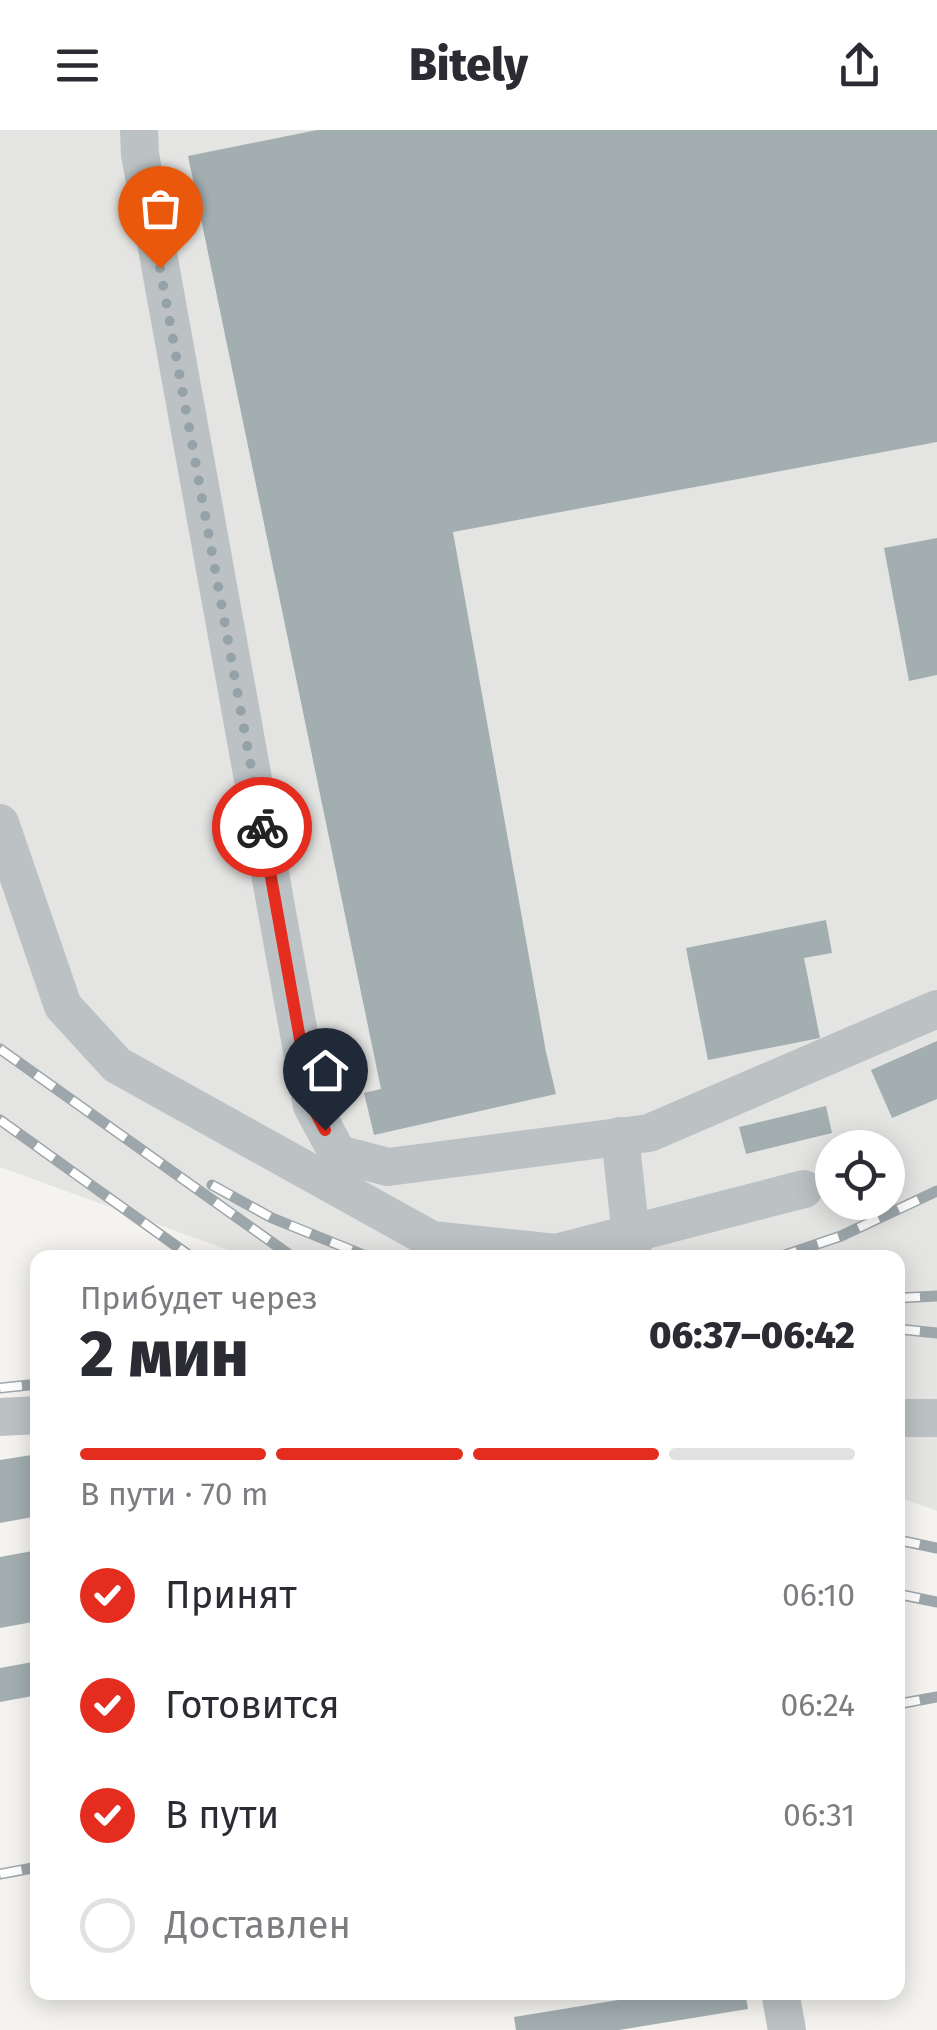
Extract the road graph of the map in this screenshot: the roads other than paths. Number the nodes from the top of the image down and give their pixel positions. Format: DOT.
graph roads {
  1 [pos="139,130"];
  2 [pos="0,823"];
  3 [pos="937,1009"];
  4 [pos="620,1136"];
  5 [pos="804,1189"];
  6 [pos="632,1246"];
  7 [pos="527,1250"];
  8 [pos="589,1250"];
  9 [pos="30,1415"];
  10 [pos="0,1417"];
  11 [pos="905,1418"];
  12 [pos="937,1418"];
  13 [pos="782,2000"];
  14 [pos="788,2030"];
  1 -- 4 [label="street"];
  2 -- 7 [label="street"];
  3 -- 4 [label="street"];
  4 -- 6 [label="street"];
  5 -- 6 [label="street"];
  6 -- 8 [label="street"];
  9 -- 10 [label="street"];
  11 -- 12 [label="street"];
  13 -- 14 [label="street"];
}
